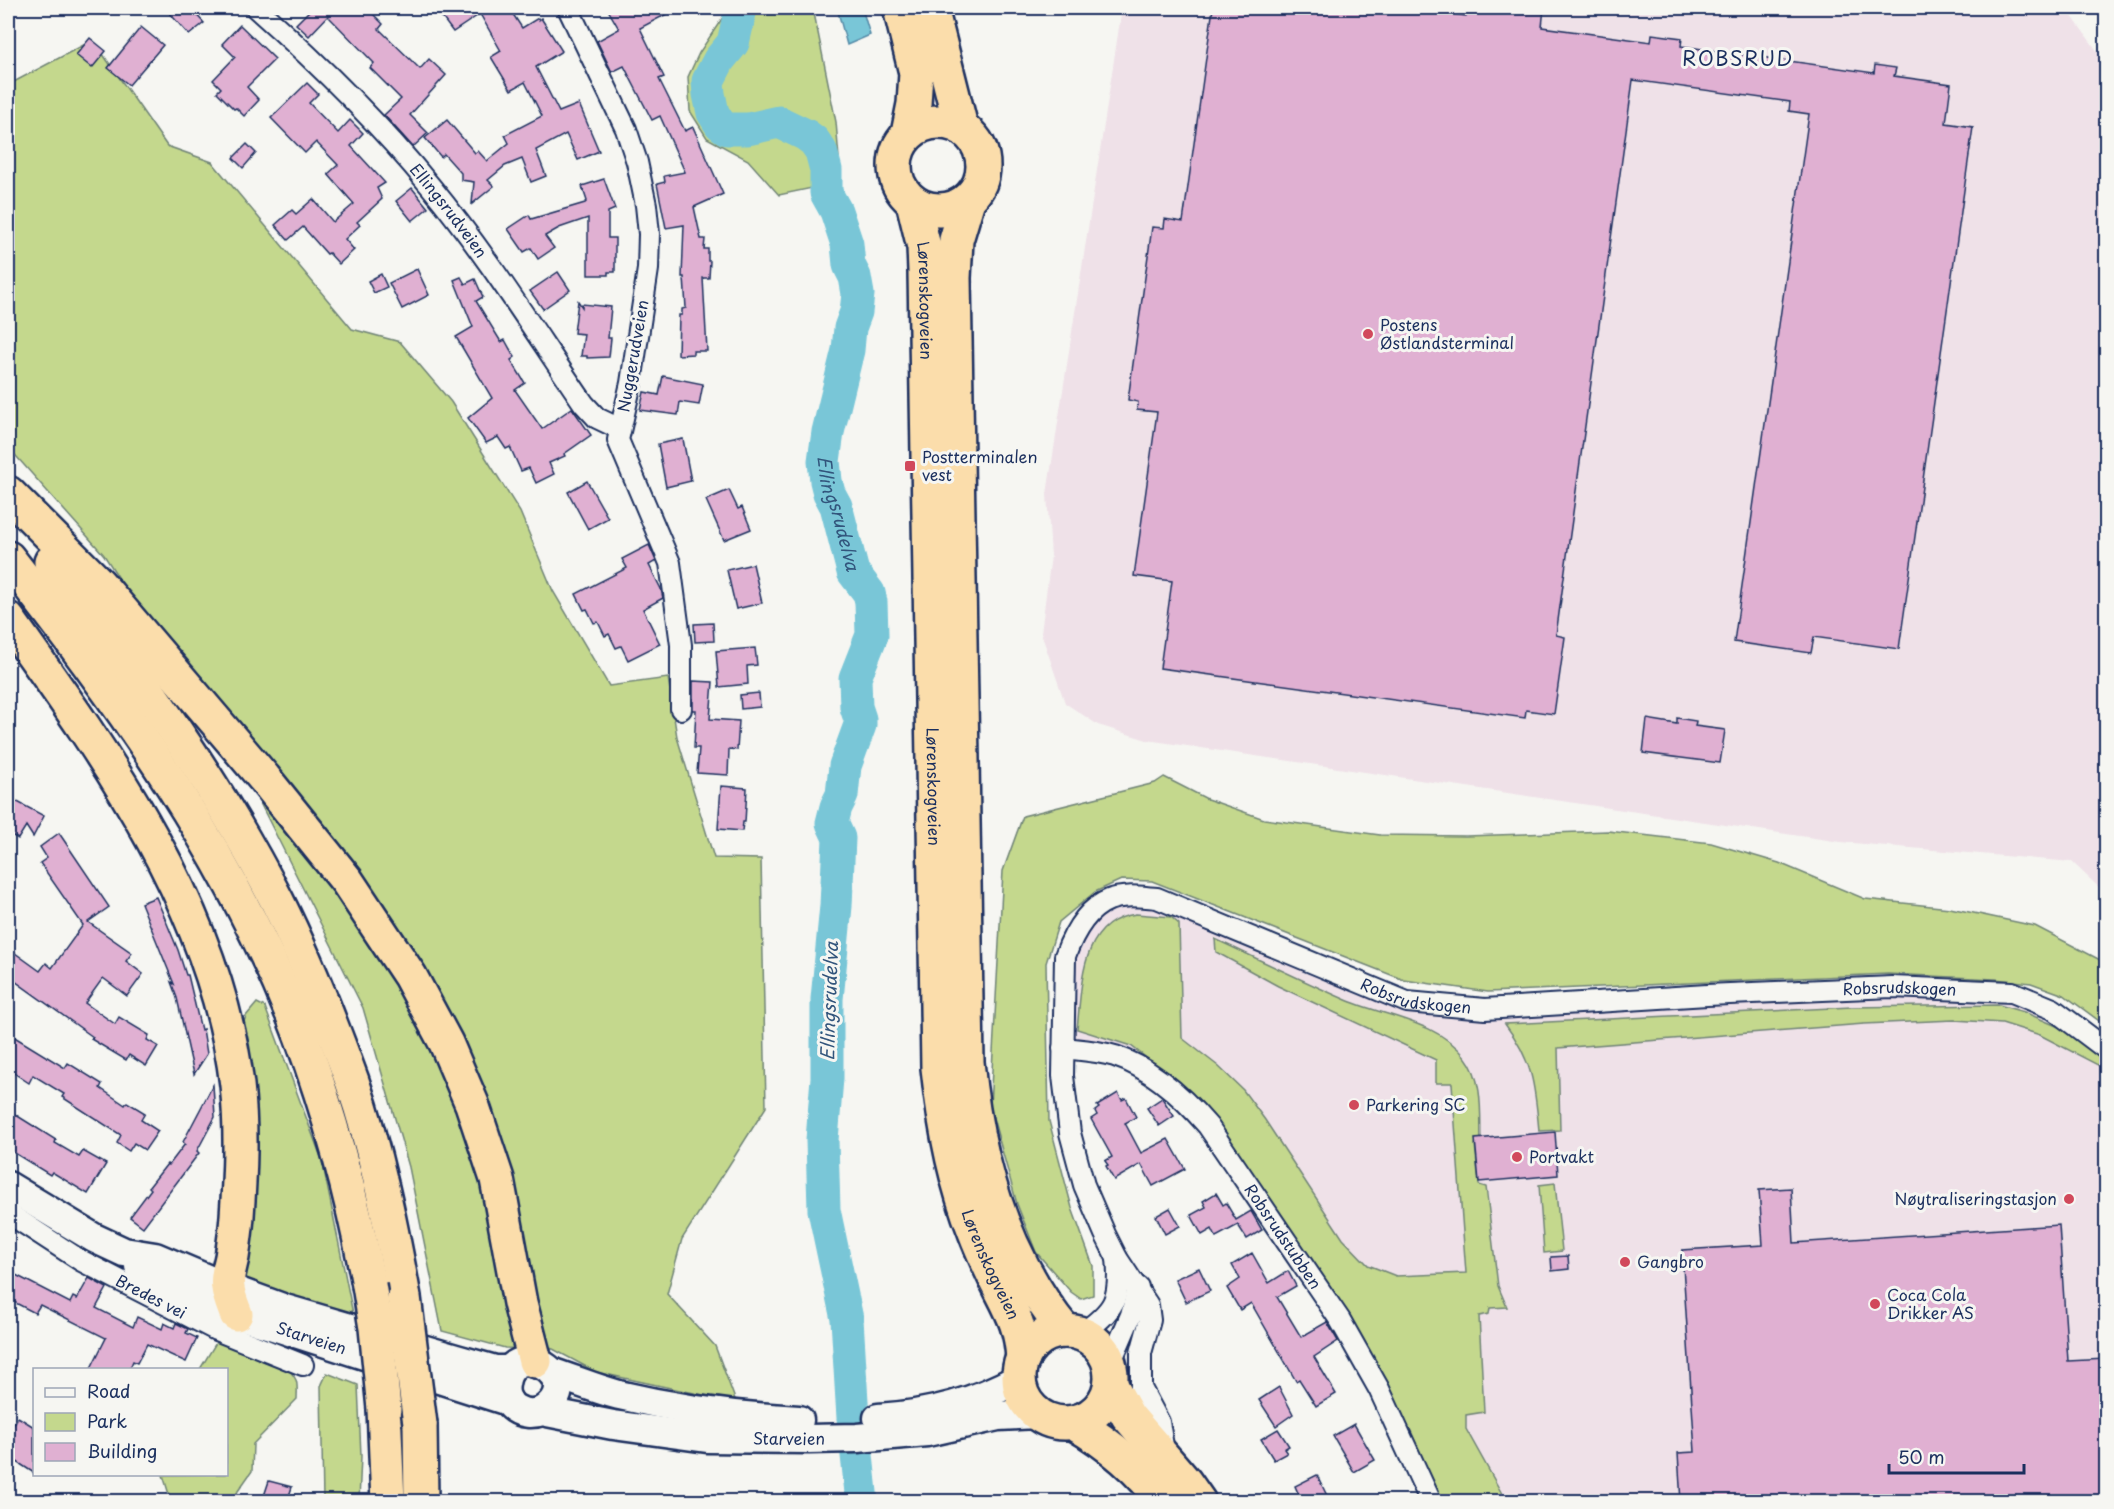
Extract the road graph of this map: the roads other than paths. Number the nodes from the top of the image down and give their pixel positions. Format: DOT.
graph roads {
  1 [pos="256,8"];
  2 [pos="568,8"];
  3 [pos="900,8"];
  4 [pos="931,8"];
  5 [pos="961,128"];
  6 [pos="908,134"];
  7 [pos="968,200"];
  8 [pos="913,202"];
  9 [pos="620,429"];
  10 [pos="8,493"];
  11 [pos="8,507"];
  12 [pos="8,558"];
  13 [pos="8,619"];
  14 [pos="681,709"];
  15 [pos="1064,1048"];
  16 [pos="2106,1049"];
  17 [pos="8,1186"];
  18 [pos="8,1213"];
  19 [pos="1118,1258"];
  20 [pos="1138,1287"];
  21 [pos="232,1301"];
  22 [pos="1073,1332"];
  23 [pos="303,1365"];
  24 [pos="532,1368"];
  25 [pos="1021,1369"];
  26 [pos="1111,1374"];
  27 [pos="508,1401"];
  28 [pos="542,1411"];
  29 [pos="1037,1414"];
  30 [pos="925,1422"];
  31 [pos="1074,1423"];
  32 [pos="760,1428"];
  33 [pos="1165,1458"];
  34 [pos="388,1502"];
  35 [pos="421,1502"];
  36 [pos="1164,1502"];
  37 [pos="1199,1502"];
  38 [pos="1431,1502"];
  1 -- 9 [label="street, Ellingsrudveien"];
  2 -- 9 [label="street, Nuggerudveien"];
  3 -- 6 [label="highway"];
  4 -- 5 [label="highway"];
  5 -- 6 [label="highway"];
  5 -- 7 [label="highway"];
  6 -- 8 [label="highway"];
  7 -- 8 [label="highway"];
  7 -- 22 [label="highway, Lørenskogveien"];
  8 -- 25 [label="highway, Lørenskogveien"];
  9 -- 14 [label="street, Nuggerudveien"];
  10 -- 24 [label="highway"];
  11 -- 35 [label="highway, bridge"];
  12 -- 34 [label="highway, bridge"];
  13 -- 21 [label="highway"];
  15 -- 16 [label="street, Robsrudskogen"];
  15 -- 19 [label="street, Robsrudskogen"];
  15 -- 38 [label="street, Robsrudstubben"];
  17 -- 21 [label="street, Starveien"];
  18 -- 23 [label="street, Bredes vei"];
  19 -- 20 [label="street, Robsrudskogen"];
  19 -- 22 [label="street, Robsrudskogen"];
  20 -- 26 [label="street"];
  20 -- 33 [label="street, Robsrudskogen"];
  21 -- 24 [label="street, Starveien"];
  21 -- 27 [label="street, Starveien"];
  22 -- 25 [label="highway"];
  22 -- 26 [label="highway"];
  24 -- 27 [label="street"];
  24 -- 28 [label="street"];
  24 -- 32 [label="street, Starveien"];
  25 -- 29 [label="highway"];
  25 -- 30 [label="street, Starveien"];
  26 -- 31 [label="highway"];
  26 -- 33 [label="highway"];
  27 -- 28 [label="street, Starveien"];
  28 -- 32 [label="street, Starveien"];
  29 -- 30 [label="street, Starveien"];
  29 -- 31 [label="highway"];
  30 -- 32 [label="street, Starveien"];
  31 -- 36 [label="highway"];
  33 -- 37 [label="highway"];
}
